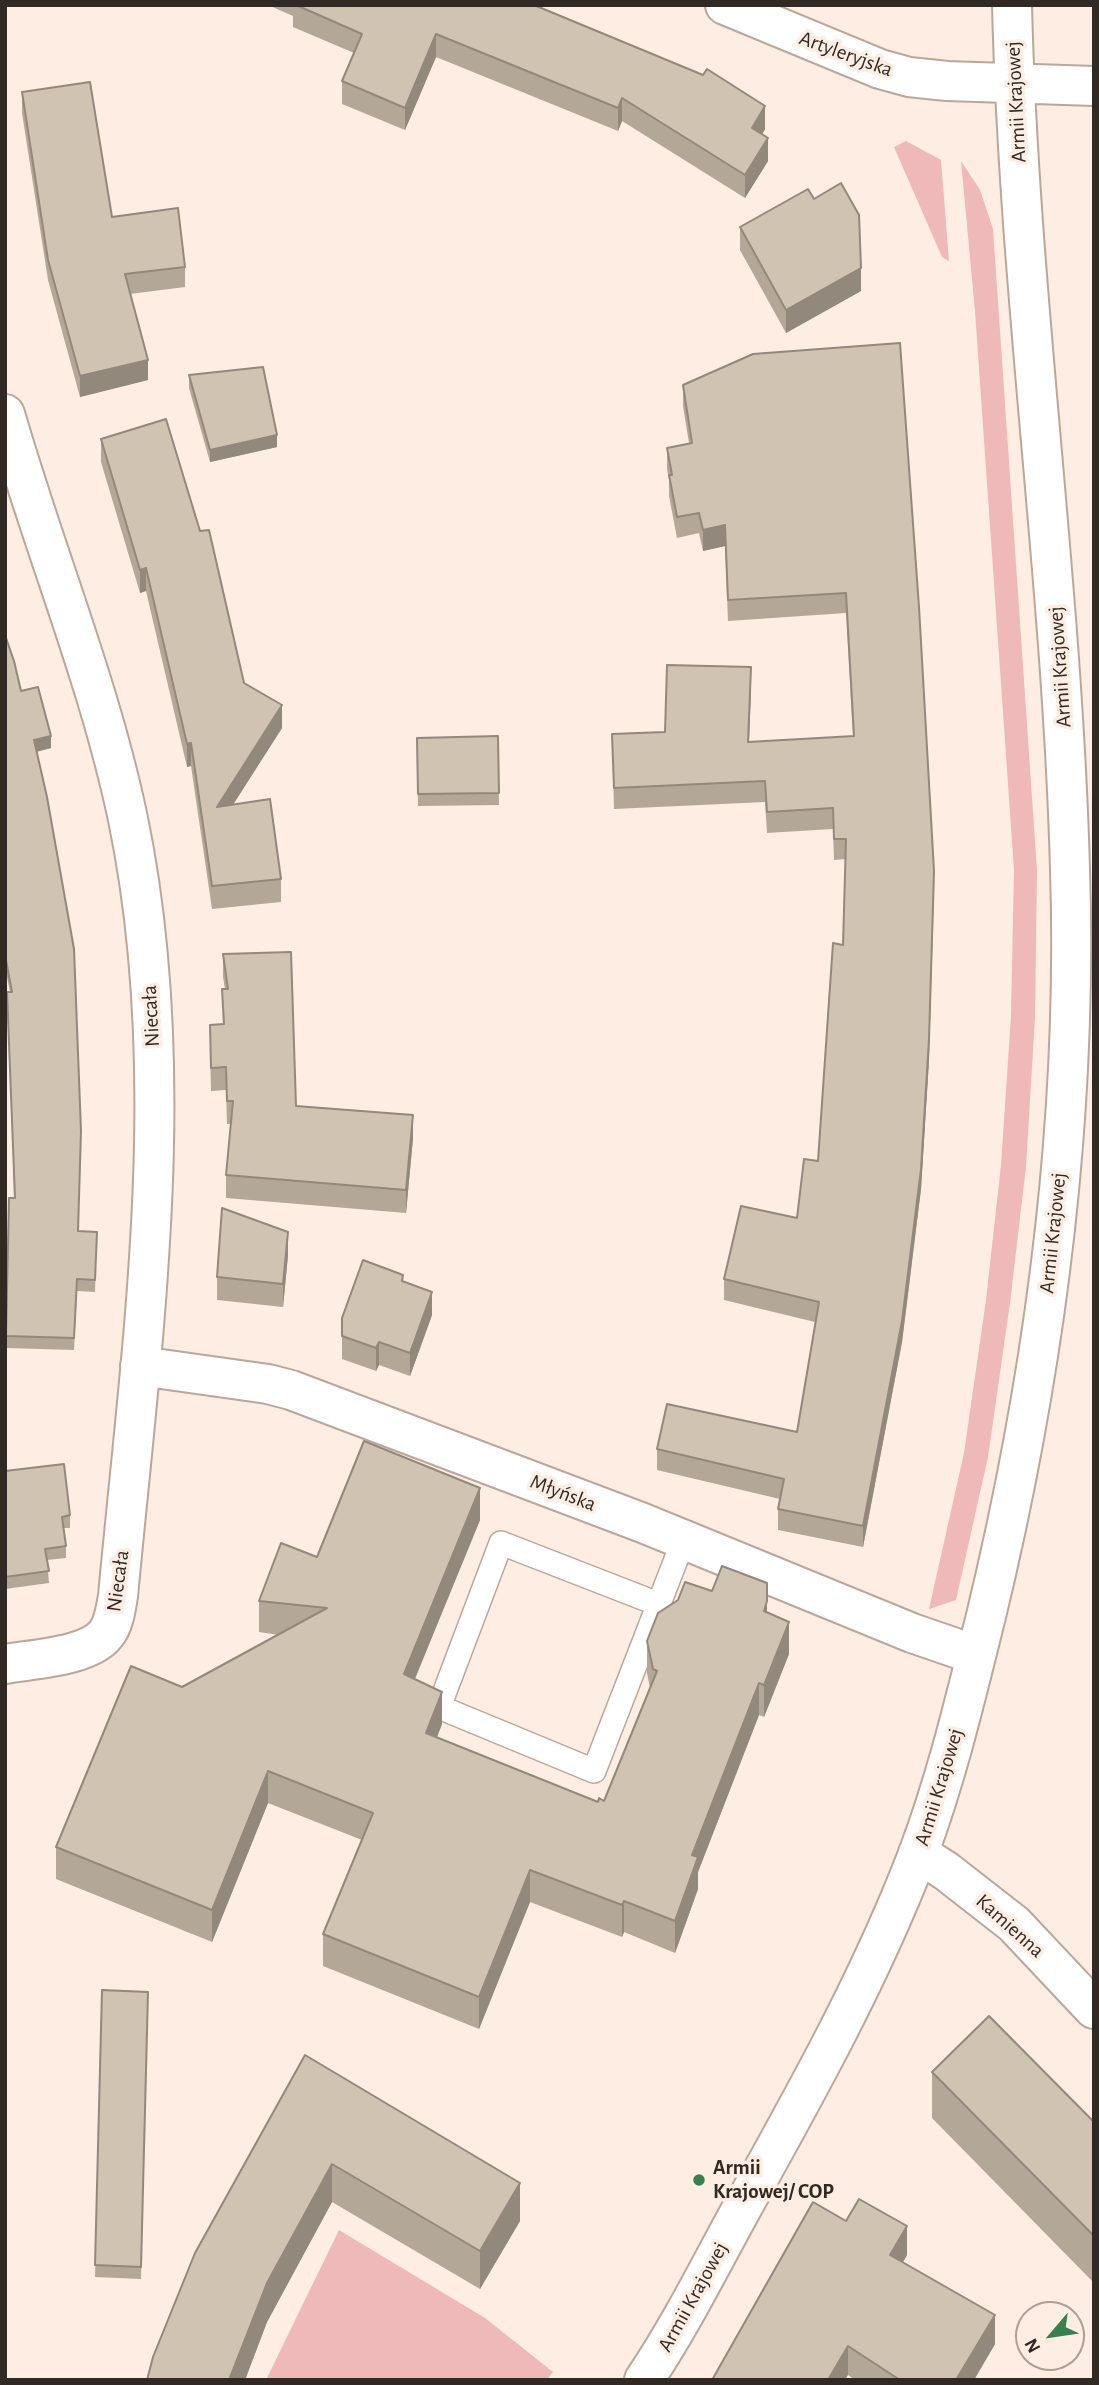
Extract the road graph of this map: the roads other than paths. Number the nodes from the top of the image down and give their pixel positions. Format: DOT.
graph roads {
  1 [pos="725,5"];
  2 [pos="1012,5"];
  3 [pos="1014,82"];
  4 [pos="1094,86"];
  5 [pos="5,414"];
  6 [pos="1079,723"];
  7 [pos="139,1366"];
  8 [pos="684,1539"];
  9 [pos="658,1604"];
  10 [pos="976,1655"];
  11 [pos="5,1664"];
  12 [pos="918,1853"];
  13 [pos="1094,2009"];
  14 [pos="644,2380"];
  1 -- 3 [label="street, Artyleryjska"];
  2 -- 3 [label="street, Armii Krajowej"];
  3 -- 4 [label="street, Artyleryjska"];
  3 -- 6 [label="street, Armii Krajowej"];
  5 -- 7 [label="street, Niecała"];
  6 -- 10 [label="street, Armii Krajowej"];
  7 -- 8 [label="street, Młyńska"];
  7 -- 11 [label="street, Niecała"];
  8 -- 9 [label="lane"];
  8 -- 10 [label="street, Młyńska"];
  9 -- 9 [label="lane"];
  10 -- 12 [label="street, Armii Krajowej"];
  12 -- 13 [label="street, Kamienna"];
  12 -- 14 [label="street, Armii Krajowej"];
}
